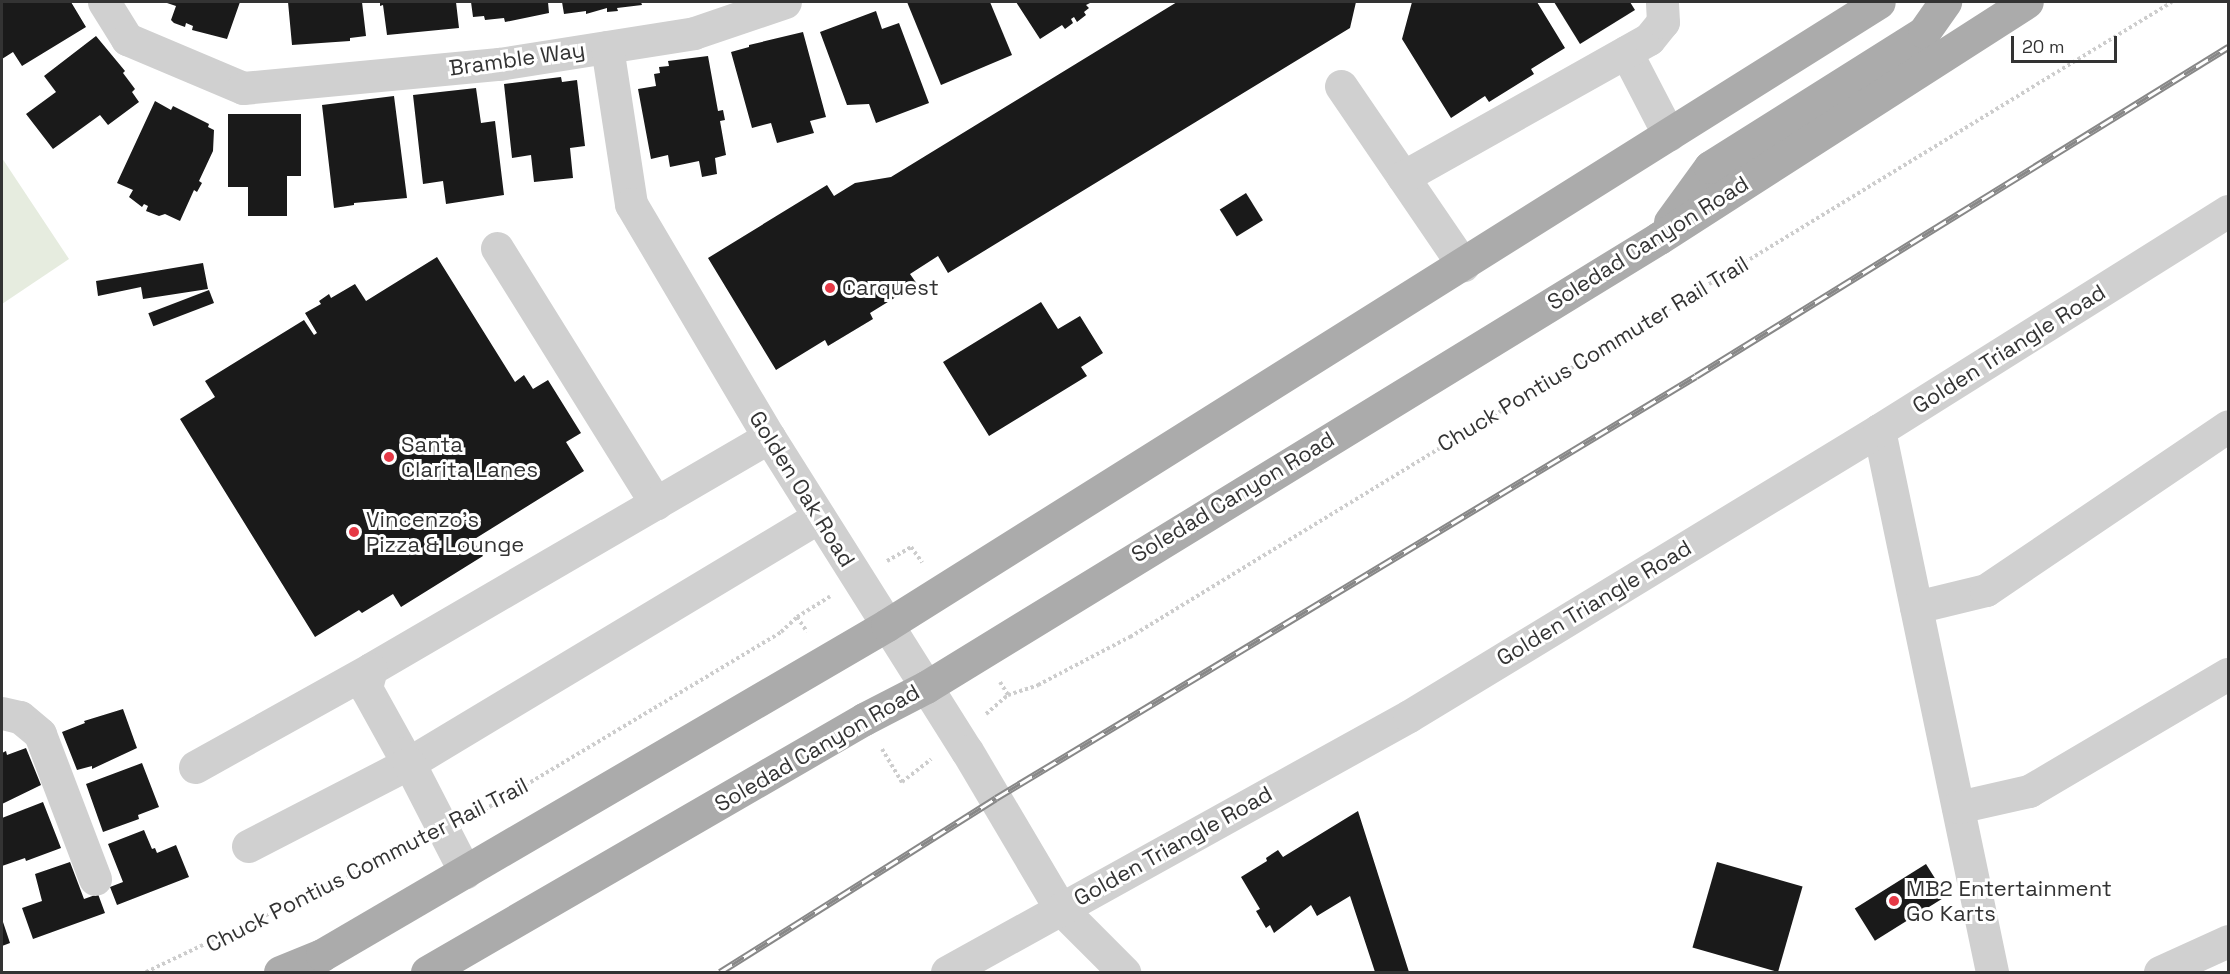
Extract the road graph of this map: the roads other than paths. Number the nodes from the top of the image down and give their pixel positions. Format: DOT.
graph roads {
  1 [pos="104,2"];
  2 [pos="785,2"];
  3 [pos="1662,2"];
  4 [pos="1879,2"];
  5 [pos="1945,2"];
  6 [pos="2027,2"];
  7 [pos="607,46"];
  8 [pos="1626,52"];
  9 [pos="1341,86"];
  10 [pos="1669,135"];
  11 [pos="1402,177"];
  12 [pos="2229,211"];
  13 [pos="1659,238"];
  14 [pos="497,248"];
  15 [pos="1463,265"];
  16 [pos="2229,426"];
  17 [pos="1879,430"];
  18 [pos="769,437"];
  19 [pos="656,503"];
  20 [pos="819,517"];
  21 [pos="1916,607"];
  22 [pos="887,625"];
  23 [pos="371,669"];
  24 [pos="2229,674"];
  25 [pos="926,687"];
  26 [pos="2,713"];
  27 [pos="409,763"];
  28 [pos="195,767"];
  29 [pos="1958,807"];
  30 [pos="248,846"];
  31 [pos="465,872"];
  32 [pos="95,879"];
  33 [pos="1060,908"];
  34 [pos="2229,941"];
  35 [pos="280,972"];
  36 [pos="427,972"];
  37 [pos="947,972"];
  38 [pos="1124,972"];
  39 [pos="1992,972"];
  40 [pos="2160,972"];
  1 -- 7 [label="street, Bramble Way"];
  2 -- 7 [label="street, Bramble Way"];
  3 -- 8 [label="street"];
  4 -- 10 [label="main road"];
  5 -- 13 [label="main road"];
  6 -- 13 [label="main road, Soledad Canyon Road"];
  7 -- 18 [label="street, Golden Oak Road"];
  8 -- 10 [label="street"];
  8 -- 11 [label="street"];
  9 -- 11 [label="street"];
  10 -- 15 [label="main road"];
  11 -- 15 [label="street"];
  12 -- 17 [label="street, Golden Triangle Road"];
  13 -- 25 [label="main road, Soledad Canyon Road"];
  14 -- 19 [label="street"];
  15 -- 22 [label="main road"];
  16 -- 21 [label="street"];
  17 -- 21 [label="street"];
  17 -- 33 [label="street, Golden Triangle Road"];
  18 -- 19 [label="street"];
  18 -- 20 [label="street, Golden Oak Road"];
  19 -- 23 [label="street"];
  20 -- 22 [label="street, Golden Oak Road"];
  20 -- 27 [label="street"];
  21 -- 29 [label="street"];
  22 -- 25 [label="street, Golden Oak Road"];
  22 -- 31 [label="main road"];
  23 -- 27 [label="street"];
  23 -- 28 [label="street"];
  24 -- 29 [label="street"];
  25 -- 33 [label="street, Golden Oak Road"];
  25 -- 36 [label="main road, Soledad Canyon Road"];
  26 -- 32 [label="street"];
  27 -- 30 [label="street"];
  27 -- 31 [label="street"];
  29 -- 39 [label="street"];
  31 -- 35 [label="main road"];
  33 -- 37 [label="street, Golden Triangle Road"];
  33 -- 38 [label="street, Golden Oak Road"];
  34 -- 40 [label="street"];
}
